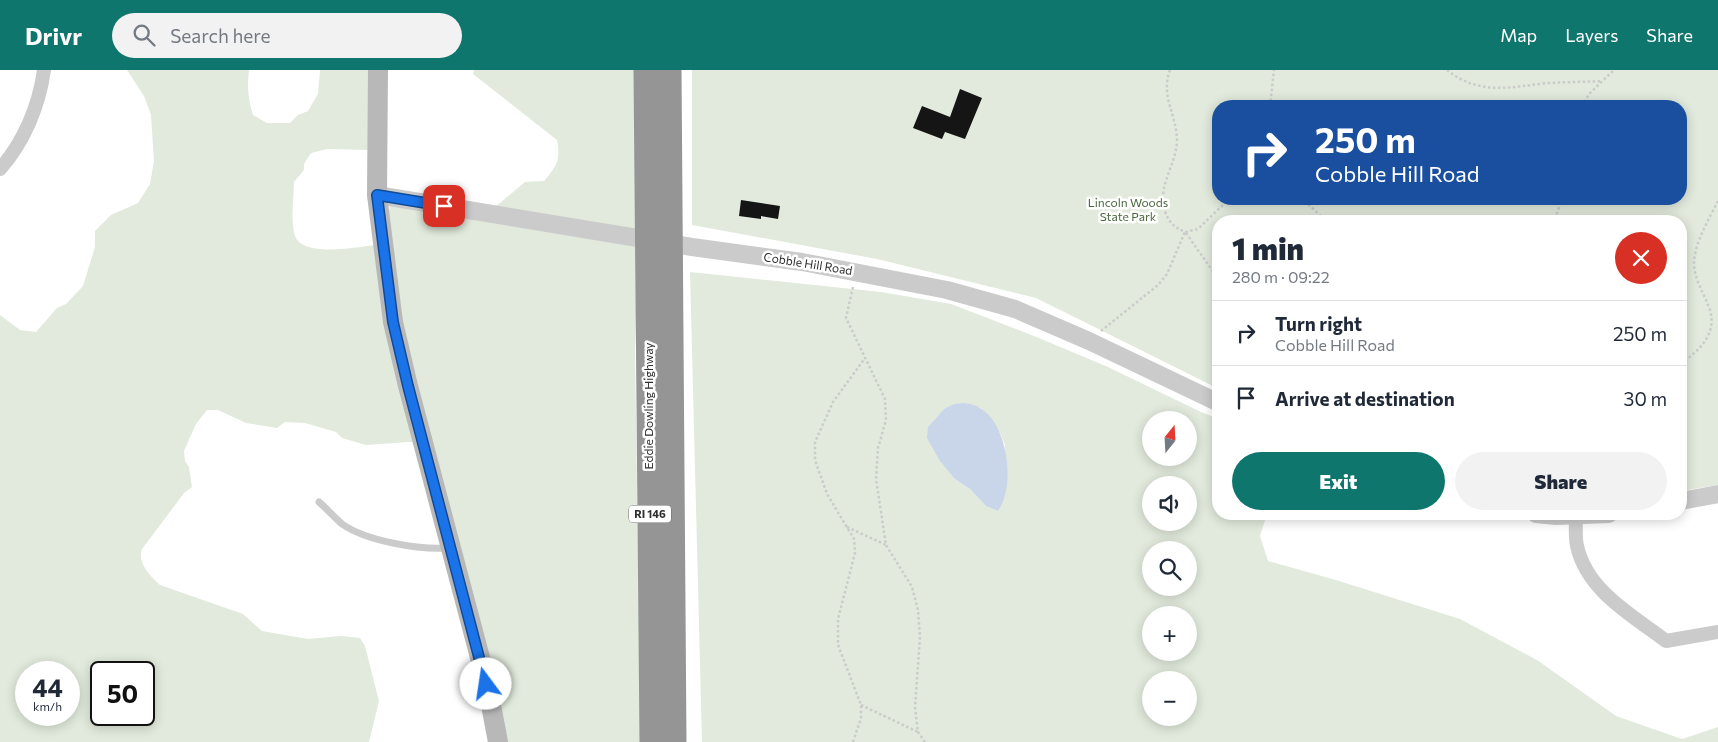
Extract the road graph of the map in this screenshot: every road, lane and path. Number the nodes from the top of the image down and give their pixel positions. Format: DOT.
graph roads {
  1 [pos="44,70"];
  2 [pos="378,70"];
  3 [pos="646,70"];
  4 [pos="669,70"];
  5 [pos="1170,70"];
  6 [pos="1274,70"];
  7 [pos="1447,70"];
  8 [pos="1614,70"];
  9 [pos="1602,81"];
  10 [pos="1271,100"];
  11 [pos="1585,100"];
  12 [pos="0,170"];
  13 [pos="377,195"];
  14 [pos="1718,201"];
  15 [pos="1223,205"];
  16 [pos="1309,205"];
  17 [pos="1212,215"];
  18 [pos="1212,215"];
  19 [pos="1320,215"];
  20 [pos="1185,232"];
  21 [pos="1212,270"];
  22 [pos="857,271"];
  23 [pos="660,287"];
  24 [pos="1089,341"];
  25 [pos="865,358"];
  26 [pos="1687,359"];
  27 [pos="1212,400"];
  28 [pos="1718,494"];
  29 [pos="1687,501"];
  30 [pos="319,502"];
  31 [pos="1576,520"];
  32 [pos="847,527"];
  33 [pos="886,545"];
  34 [pos="451,548"];
  35 [pos="1718,632"];
  36 [pos="861,705"];
  37 [pos="918,732"];
  38 [pos="498,742"];
  39 [pos="652,742"];
  40 [pos="674,742"];
  41 [pos="852,742"];
  42 [pos="925,742"];
  1 -- 12 [label="street"];
  2 -- 13 [label="main road"];
  3 -- 23 [label="highway, Eddie Dowling Highway / RI 146"];
  4 -- 23 [label="highway, Eddie Dowling Highway / RI 146"];
  5 -- 20 [label="path"];
  6 -- 10 [label="path"];
  7 -- 9 [label="path"];
  8 -- 9 [label="path"];
  9 -- 11 [label="path"];
  13 -- 22 [label="street, Cobble Hill Road"];
  13 -- 34 [label="main road"];
  14 -- 26 [label="path"];
  15 -- 17 [label="path"];
  16 -- 19 [label="path"];
  18 -- 20 [label="path"];
  20 -- 21 [label="path"];
  20 -- 24 [label="path"];
  22 -- 24 [label="street, Cobble Hill Road"];
  22 -- 25 [label="path"];
  23 -- 39 [label="highway, Eddie Dowling Highway / RI 146"];
  23 -- 40 [label="highway, Eddie Dowling Highway / RI 146"];
  24 -- 27 [label="street, Cobble Hill Road"];
  25 -- 32 [label="path"];
  25 -- 33 [label="path"];
  28 -- 29 [label="street"];
  30 -- 34 [label="lane"];
  31 -- 35 [label="street"];
  32 -- 33 [label="path"];
  32 -- 36 [label="path"];
  33 -- 37 [label="path"];
  34 -- 38 [label="main road"];
  36 -- 37 [label="path"];
  36 -- 41 [label="path"];
  37 -- 42 [label="path"];
}
